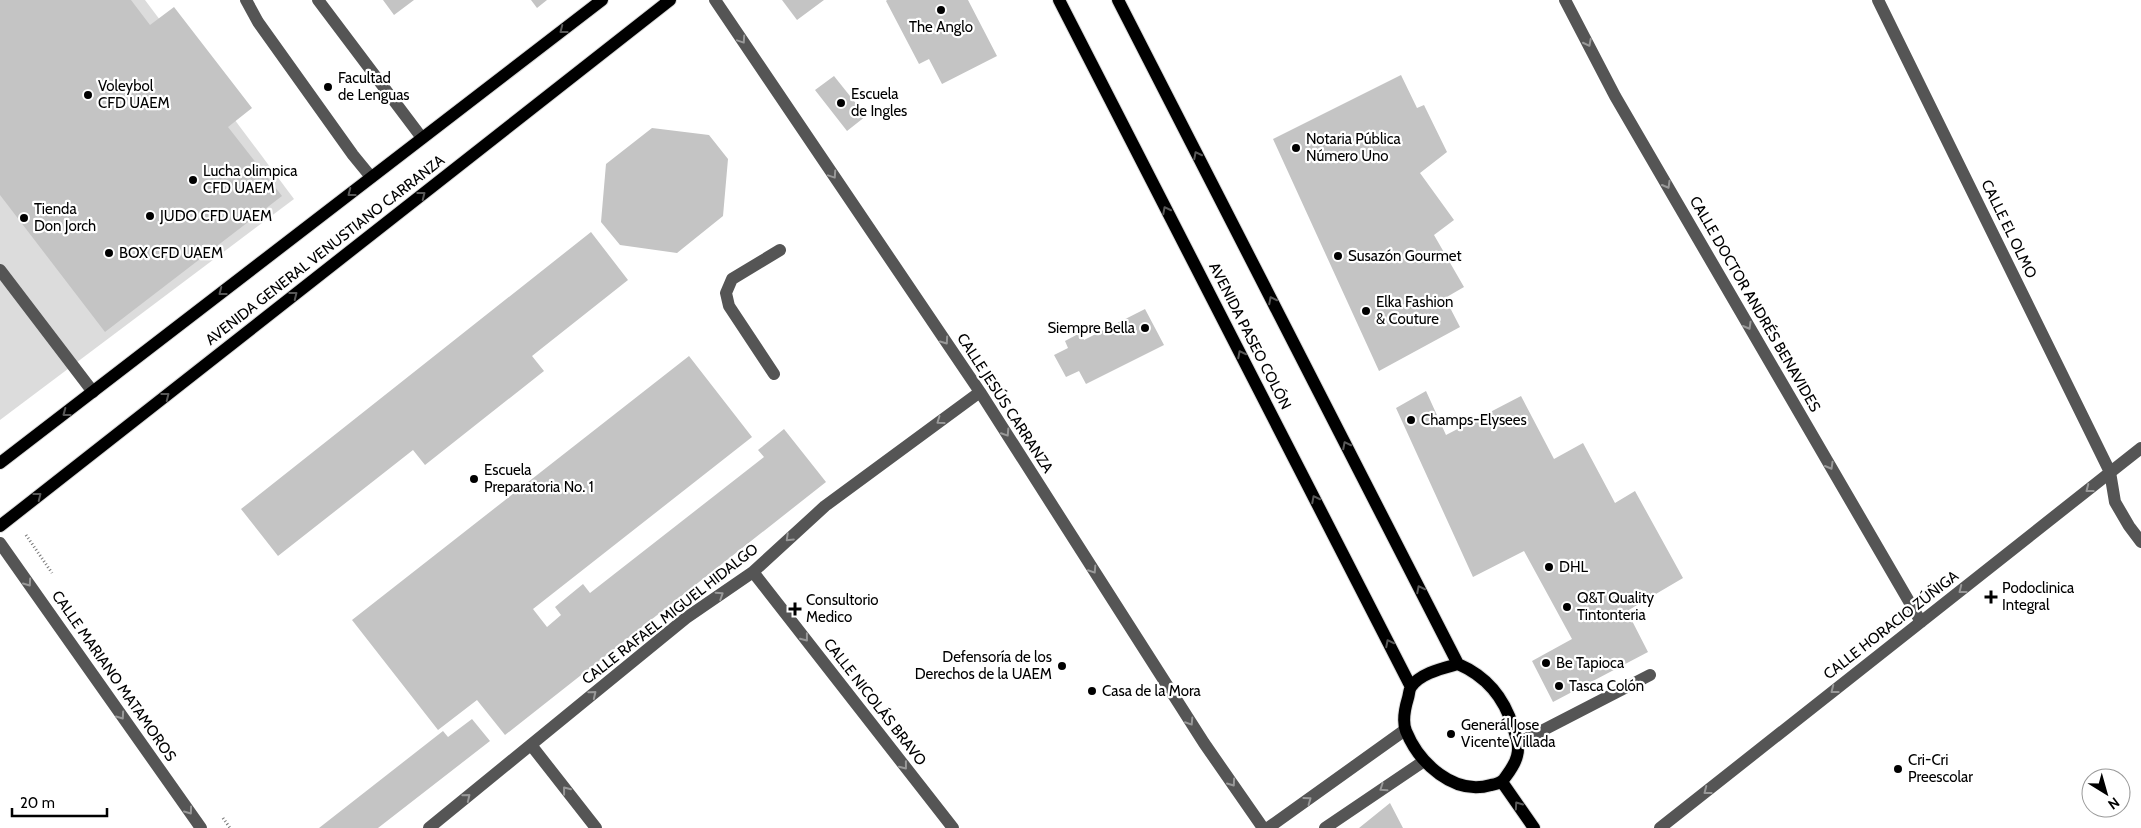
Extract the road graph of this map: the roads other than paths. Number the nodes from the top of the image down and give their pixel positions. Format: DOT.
graph roads {
  1 [pos="246,0"];
  2 [pos="318,0"];
  3 [pos="602,0"];
  4 [pos="670,0"];
  5 [pos="715,0"];
  6 [pos="1059,0"];
  7 [pos="1118,0"];
  8 [pos="1566,0"];
  9 [pos="1878,0"];
  10 [pos="422,138"];
  11 [pos="371,178"];
  12 [pos="780,250"];
  13 [pos="0,270"];
  14 [pos="774,374"];
  15 [pos="93,392"];
  16 [pos="980,392"];
  17 [pos="2141,448"];
  18 [pos="0,463"];
  19 [pos="2110,472"];
  20 [pos="0,526"];
  21 [pos="2141,542"];
  22 [pos="0,543"];
  23 [pos="753,572"];
  24 [pos="1921,622"];
  25 [pos="1458,664"];
  26 [pos="1650,675"];
  27 [pos="1411,687"];
  28 [pos="1405,730"];
  29 [pos="1518,743"];
  30 [pos="531,745"];
  31 [pos="1424,761"];
  32 [pos="1502,782"];
  33 [pos="201,828"];
  34 [pos="429,828"];
  35 [pos="596,828"];
  36 [pos="953,828"];
  37 [pos="1262,828"];
  38 [pos="1268,828"];
  39 [pos="1325,828"];
  40 [pos="1534,828"];
  41 [pos="1660,828"];
  1 -- 11 [label="street"];
  2 -- 10 [label="street"];
  3 -- 10 [label="main road, AVENIDA GENERAL VENUSTIANO CARRANZA, one-way"];
  20 -- 4 [label="main road, AVENIDA GENERAL VENUSTIANO CARRANZA, one-way"];
  5 -- 16 [label="street, CALLE JESÚS CARRANZA, one-way"];
  27 -- 6 [label="main road, AVENIDA PASEO COLÓN, one-way"];
  25 -- 7 [label="main road, one-way"];
  8 -- 24 [label="street, CALLE DOCTOR ANDRÉS BENAVIDES, one-way"];
  9 -- 19 [label="street, CALLE EL OLMO"];
  10 -- 11 [label="main road, AVENIDA GENERAL VENUSTIANO CARRANZA"];
  11 -- 15 [label="main road, AVENIDA GENERAL VENUSTIANO CARRANZA, one-way"];
  12 -- 14 [label="street"];
  13 -- 15 [label="street"];
  15 -- 18 [label="main road, AVENIDA GENERAL VENUSTIANO CARRANZA, one-way"];
  16 -- 23 [label="street, CALLE RAFAEL MIGUEL HIDALGO, one-way"];
  16 -- 37 [label="street, CALLE JESÚS CARRANZA, one-way"];
  17 -- 19 [label="street, CALLE HORACIO ZÚÑIGA"];
  19 -- 21 [label="street, CALLE EL OLMO"];
  19 -- 24 [label="street, CALLE HORACIO ZÚÑIGA, one-way"];
  22 -- 33 [label="street, CALLE MARIANO MATAMOROS, one-way"];
  30 -- 23 [label="street, CALLE RAFAEL MIGUEL HIDALGO, one-way"];
  23 -- 36 [label="street, CALLE NICOLÁS BRAVO, one-way"];
  24 -- 41 [label="street, CALLE HORACIO ZÚÑIGA, one-way"];
  25 -- 27 [label="main road"];
  25 -- 29 [label="main road"];
  26 -- 29 [label="street"];
  27 -- 28 [label="main road"];
  28 -- 31 [label="main road"];
  38 -- 28 [label="street, one-way"];
  29 -- 32 [label="main road"];
  34 -- 30 [label="street, CALLE RAFAEL MIGUEL HIDALGO, one-way"];
  35 -- 30 [label="street, one-way"];
  31 -- 32 [label="main road"];
  31 -- 39 [label="street, one-way"];
  40 -- 32 [label="main road, one-way"];
}
